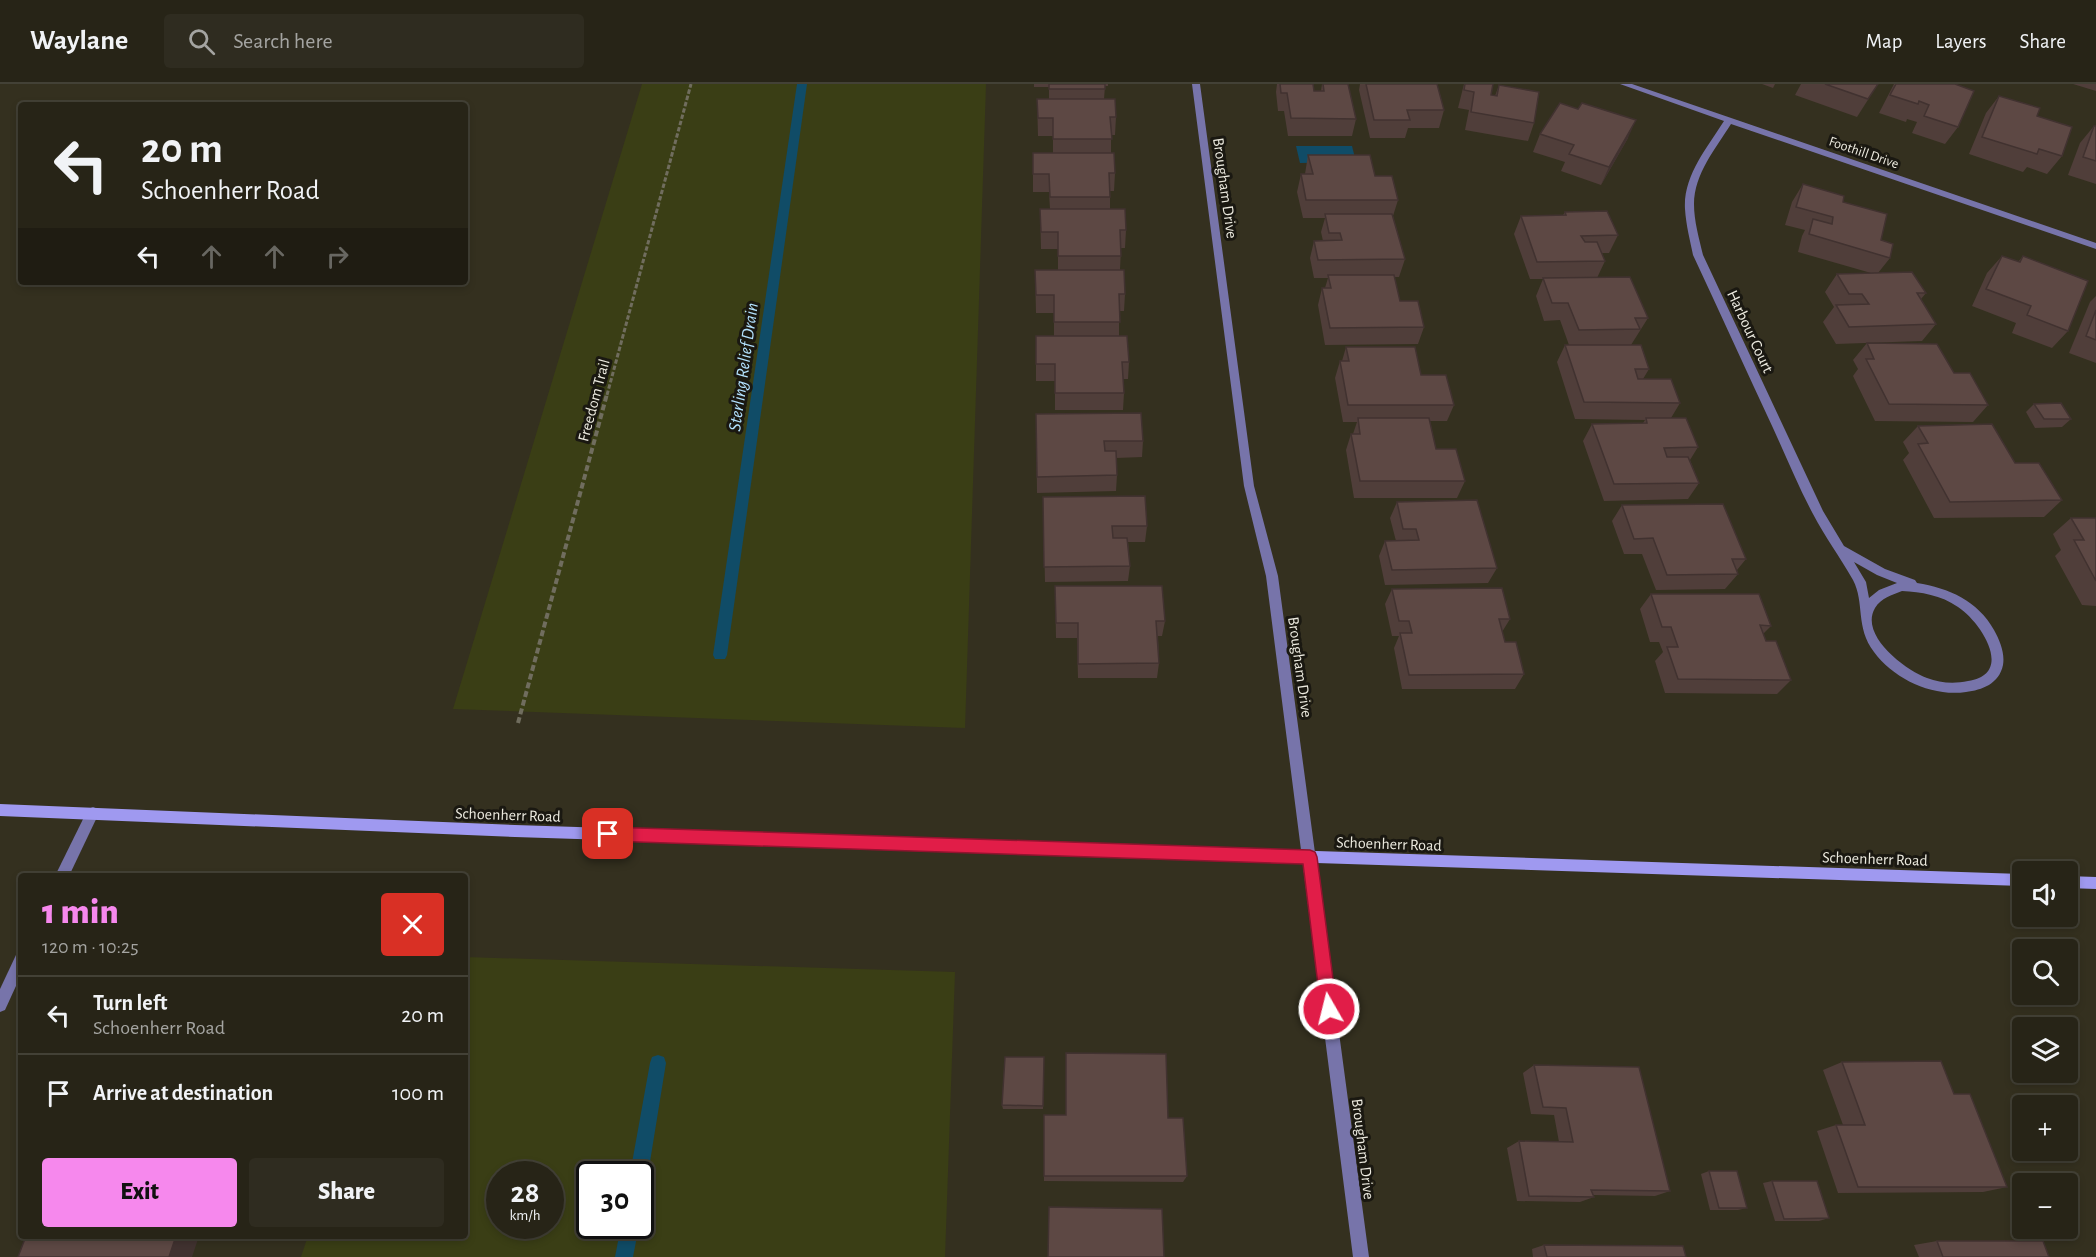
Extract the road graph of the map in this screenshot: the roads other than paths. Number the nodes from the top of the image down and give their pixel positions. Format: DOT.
graph roads {
  1 [pos="1196,84"];
  2 [pos="1624,84"];
  3 [pos="1729,120"];
  4 [pos="2096,246"];
  5 [pos="1842,550"];
  6 [pos="1920,587"];
  7 [pos="1866,611"];
  8 [pos="0,810"];
  9 [pos="93,813"];
  10 [pos="1310,857"];
  11 [pos="63,873"];
  12 [pos="2012,880"];
  13 [pos="2078,882"];
  14 [pos="2096,883"];
  15 [pos="18,966"];
  16 [pos="0,1005"];
  17 [pos="1361,1257"];
  1 -- 10 [label="street, Brougham Drive"];
  2 -- 3 [label="street, Foothill Drive"];
  3 -- 4 [label="street, Foothill Drive"];
  3 -- 5 [label="street, Harbour Court"];
  5 -- 6 [label="street, Harbour Court"];
  5 -- 7 [label="street, Harbour Court"];
  6 -- 7 [label="street, Harbour Court"];
  6 -- 7 [label="street, Harbour Court"];
  8 -- 9 [label="main road, Schoenherr Road"];
  9 -- 10 [label="main road, Schoenherr Road"];
  9 -- 11 [label="street"];
  10 -- 12 [label="main road, Schoenherr Road"];
  10 -- 17 [label="street, Brougham Drive"];
  13 -- 14 [label="main road"];
  15 -- 16 [label="street"];
}
